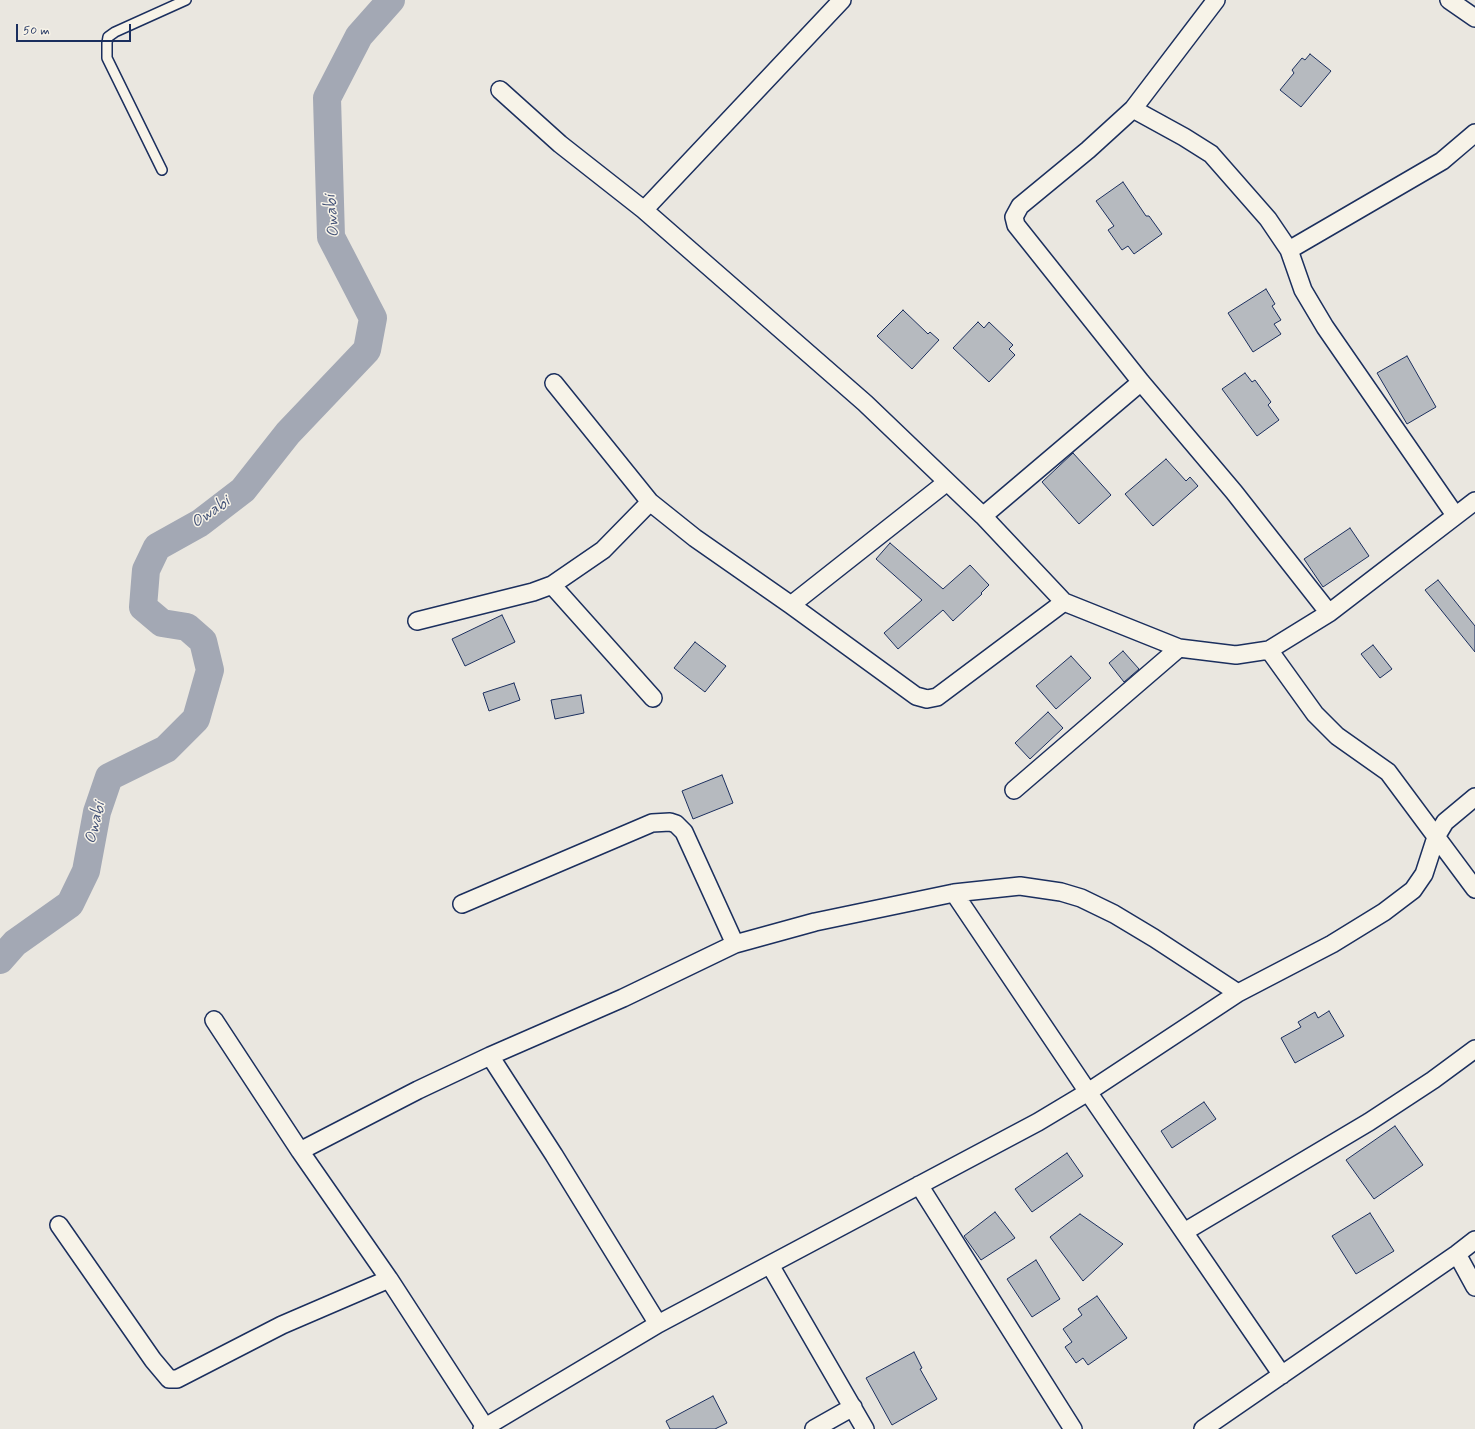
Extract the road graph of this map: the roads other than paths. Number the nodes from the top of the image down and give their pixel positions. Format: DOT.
graph roads {
  1 [pos="186,0"];
  2 [pos="842,0"];
  3 [pos="1216,0"];
  4 [pos="1449,0"];
  5 [pos="1475,18"];
  6 [pos="500,90"];
  7 [pos="1133,109"];
  8 [pos="1475,133"];
  9 [pos="162,170"];
  10 [pos="644,210"];
  11 [pos="1289,250"];
  12 [pos="1141,382"];
  13 [pos="554,383"];
  14 [pos="948,482"];
  15 [pos="1475,501"];
  16 [pos="650,502"];
  17 [pos="1455,515"];
  18 [pos="983,516"];
  19 [pos="552,585"];
  20 [pos="1064,602"];
  21 [pos="791,605"];
  22 [pos="1329,613"];
  23 [pos="417,621"];
  24 [pos="1179,648"];
  25 [pos="1269,650"];
  26 [pos="653,698"];
  27 [pos="1014,790"];
  28 [pos="1475,797"];
  29 [pos="1436,837"];
  30 [pos="1475,889"];
  31 [pos="954,893"];
  32 [pos="462,904"];
  33 [pos="735,944"];
  34 [pos="1238,993"];
  35 [pos="214,1020"];
  36 [pos="1475,1049"];
  37 [pos="490,1056"];
  38 [pos="1088,1092"];
  39 [pos="300,1151"];
  40 [pos="919,1186"];
  41 [pos="59,1225"];
  42 [pos="1184,1232"];
  43 [pos="1475,1240"];
  44 [pos="1457,1254"];
  45 [pos="770,1265"];
  46 [pos="389,1279"];
  47 [pos="1475,1287"];
  48 [pos="658,1324"];
  49 [pos="1282,1375"];
  50 [pos="853,1407"];
  51 [pos="483,1428"];
  52 [pos="814,1429"];
  53 [pos="865,1429"];
  54 [pos="1072,1429"];
  55 [pos="1203,1429"];
  1 -- 9 [label="lane"];
  2 -- 10 [label="street"];
  3 -- 7 [label="street"];
  4 -- 5 [label="street"];
  6 -- 10 [label="street"];
  7 -- 11 [label="street"];
  7 -- 12 [label="street"];
  8 -- 11 [label="street"];
  10 -- 14 [label="street"];
  11 -- 17 [label="street"];
  12 -- 18 [label="street"];
  12 -- 22 [label="street"];
  13 -- 16 [label="street"];
  14 -- 18 [label="street"];
  14 -- 21 [label="street"];
  15 -- 17 [label="street"];
  16 -- 19 [label="street"];
  16 -- 21 [label="street"];
  17 -- 22 [label="street"];
  18 -- 20 [label="street"];
  19 -- 23 [label="street"];
  19 -- 26 [label="street"];
  20 -- 21 [label="street"];
  20 -- 24 [label="street"];
  22 -- 25 [label="street"];
  24 -- 25 [label="street"];
  24 -- 27 [label="street"];
  25 -- 29 [label="street"];
  28 -- 29 [label="street"];
  29 -- 30 [label="street"];
  29 -- 34 [label="street"];
  31 -- 33 [label="street"];
  31 -- 34 [label="street"];
  31 -- 38 [label="street"];
  32 -- 33 [label="street"];
  33 -- 37 [label="street"];
  34 -- 38 [label="street"];
  35 -- 39 [label="street"];
  36 -- 42 [label="street"];
  37 -- 39 [label="street"];
  37 -- 48 [label="street"];
  38 -- 40 [label="street"];
  38 -- 42 [label="street"];
  39 -- 46 [label="street"];
  40 -- 45 [label="street"];
  40 -- 54 [label="street"];
  41 -- 46 [label="street"];
  42 -- 49 [label="street"];
  43 -- 44 [label="street"];
  44 -- 47 [label="street"];
  44 -- 49 [label="street"];
  45 -- 48 [label="street"];
  45 -- 50 [label="street"];
  46 -- 51 [label="street"];
  48 -- 51 [label="street"];
  49 -- 55 [label="street"];
  50 -- 52 [label="street"];
  50 -- 53 [label="street"];
}
